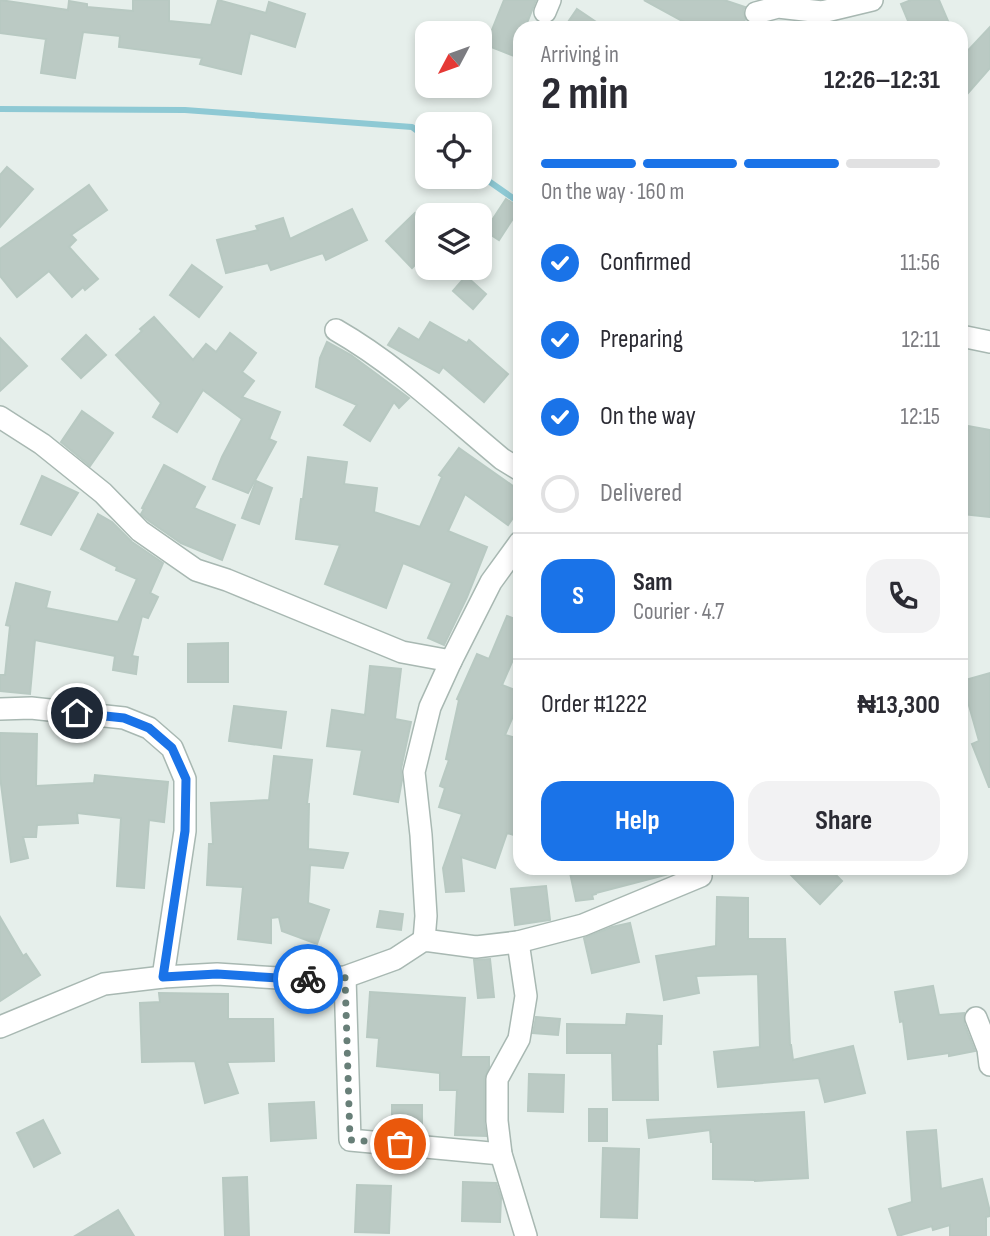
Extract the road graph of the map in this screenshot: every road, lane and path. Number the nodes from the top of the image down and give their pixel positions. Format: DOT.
graph roads {
  1 [pos="872,0"];
  2 [pos="755,14"];
  3 [pos="336,330"];
  4 [pos="968,337"];
  5 [pos="990,342"];
  6 [pos="0,417"];
  7 [pos="513,465"];
  8 [pos="513,552"];
  9 [pos="451,661"];
  10 [pos="0,709"];
  11 [pos="701,876"];
  12 [pos="424,940"];
  13 [pos="518,942"];
  14 [pos="163,977"];
  15 [pos="345,977"];
  16 [pos="976,1018"];
  17 [pos="0,1027"];
  18 [pos="990,1065"];
  19 [pos="502,1154"];
  20 [pos="526,1236"];
  1 -- 2 [label="street"];
  3 -- 7 [label="street"];
  4 -- 5 [label="street"];
  6 -- 9 [label="street"];
  8 -- 9 [label="street"];
  9 -- 12 [label="street"];
  10 -- 14 [label="street"];
  11 -- 13 [label="street"];
  12 -- 13 [label="street"];
  12 -- 15 [label="street"];
  13 -- 19 [label="street"];
  14 -- 15 [label="street"];
  14 -- 17 [label="street"];
  15 -- 19 [label="street"];
  16 -- 18 [label="street"];
  19 -- 20 [label="street"];
}
